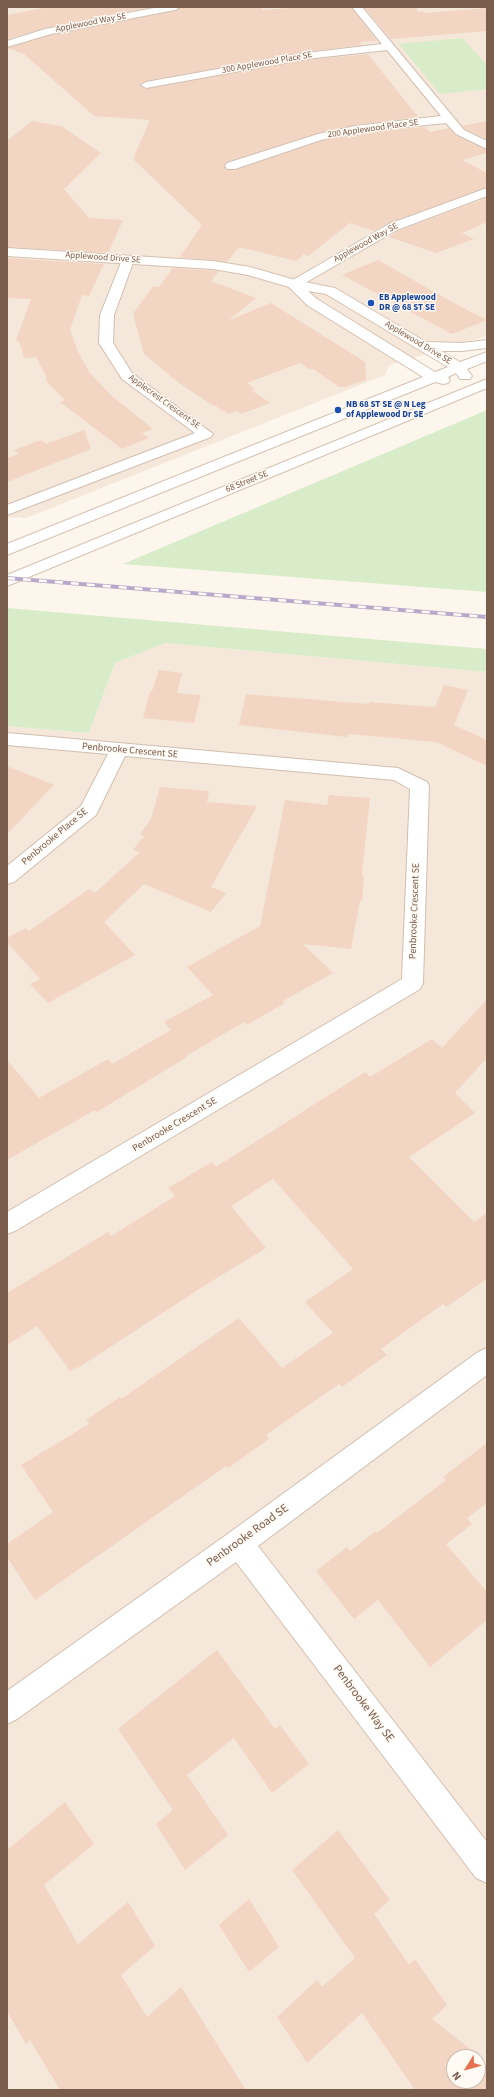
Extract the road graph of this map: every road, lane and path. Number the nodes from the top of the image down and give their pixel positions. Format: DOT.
graph roads {
  1 [pos="176,7"];
  2 [pos="357,7"];
  3 [pos="7,44"];
  4 [pos="388,47"];
  5 [pos="146,85"];
  6 [pos="448,119"];
  7 [pos="487,146"];
  8 [pos="231,166"];
  9 [pos="487,192"];
  10 [pos="7,252"];
  11 [pos="128,260"];
  12 [pos="293,284"];
  13 [pos="487,344"];
  14 [pos="425,346"];
  15 [pos="487,356"];
  16 [pos="459,367"];
  17 [pos="433,377"];
  18 [pos="487,383"];
  19 [pos="473,389"];
  20 [pos="7,510"];
  21 [pos="7,550"];
  22 [pos="7,581"];
  23 [pos="7,739"];
  24 [pos="119,750"];
  25 [pos="7,876"];
  26 [pos="7,1224"];
  27 [pos="487,1360"];
  28 [pos="239,1542"];
  29 [pos="7,1709"];
  30 [pos="487,1867"];
  1 -- 3 [label="street, Applewood Way SE"];
  2 -- 4 [label="street"];
  4 -- 5 [label="street, 300 Applewood Place SE"];
  4 -- 6 [label="street"];
  6 -- 7 [label="street"];
  6 -- 8 [label="street, 200 Applewood Place SE"];
  9 -- 12 [label="street, Applewood Way SE"];
  10 -- 11 [label="street, Applewood Drive SE"];
  11 -- 12 [label="street, Applewood Drive SE"];
  11 -- 20 [label="street, Applecrest Crescent SE"];
  12 -- 14 [label="street, Applewood Drive SE"];
  12 -- 17 [label="street, Applewood Drive SE"];
  13 -- 14 [label="street"];
  14 -- 16 [label="street, Applewood Drive SE"];
  15 -- 16 [label="street"];
  16 -- 17 [label="street"];
  16 -- 19 [label="street, Applewood Drive SE"];
  17 -- 19 [label="street, Applewood Drive SE"];
  17 -- 21 [label="street"];
  18 -- 19 [label="street, 68 Street SE"];
  19 -- 22 [label="street, 68 Street SE"];
  23 -- 24 [label="street, Penbrooke Crescent SE"];
  24 -- 25 [label="street, Penbrooke Place SE"];
  24 -- 26 [label="street, Penbrooke Crescent SE"];
  27 -- 28 [label="street, Penbrooke Road SE"];
  28 -- 29 [label="street, Penbrooke Road SE"];
  28 -- 30 [label="street, Penbrooke Way SE"];
}
